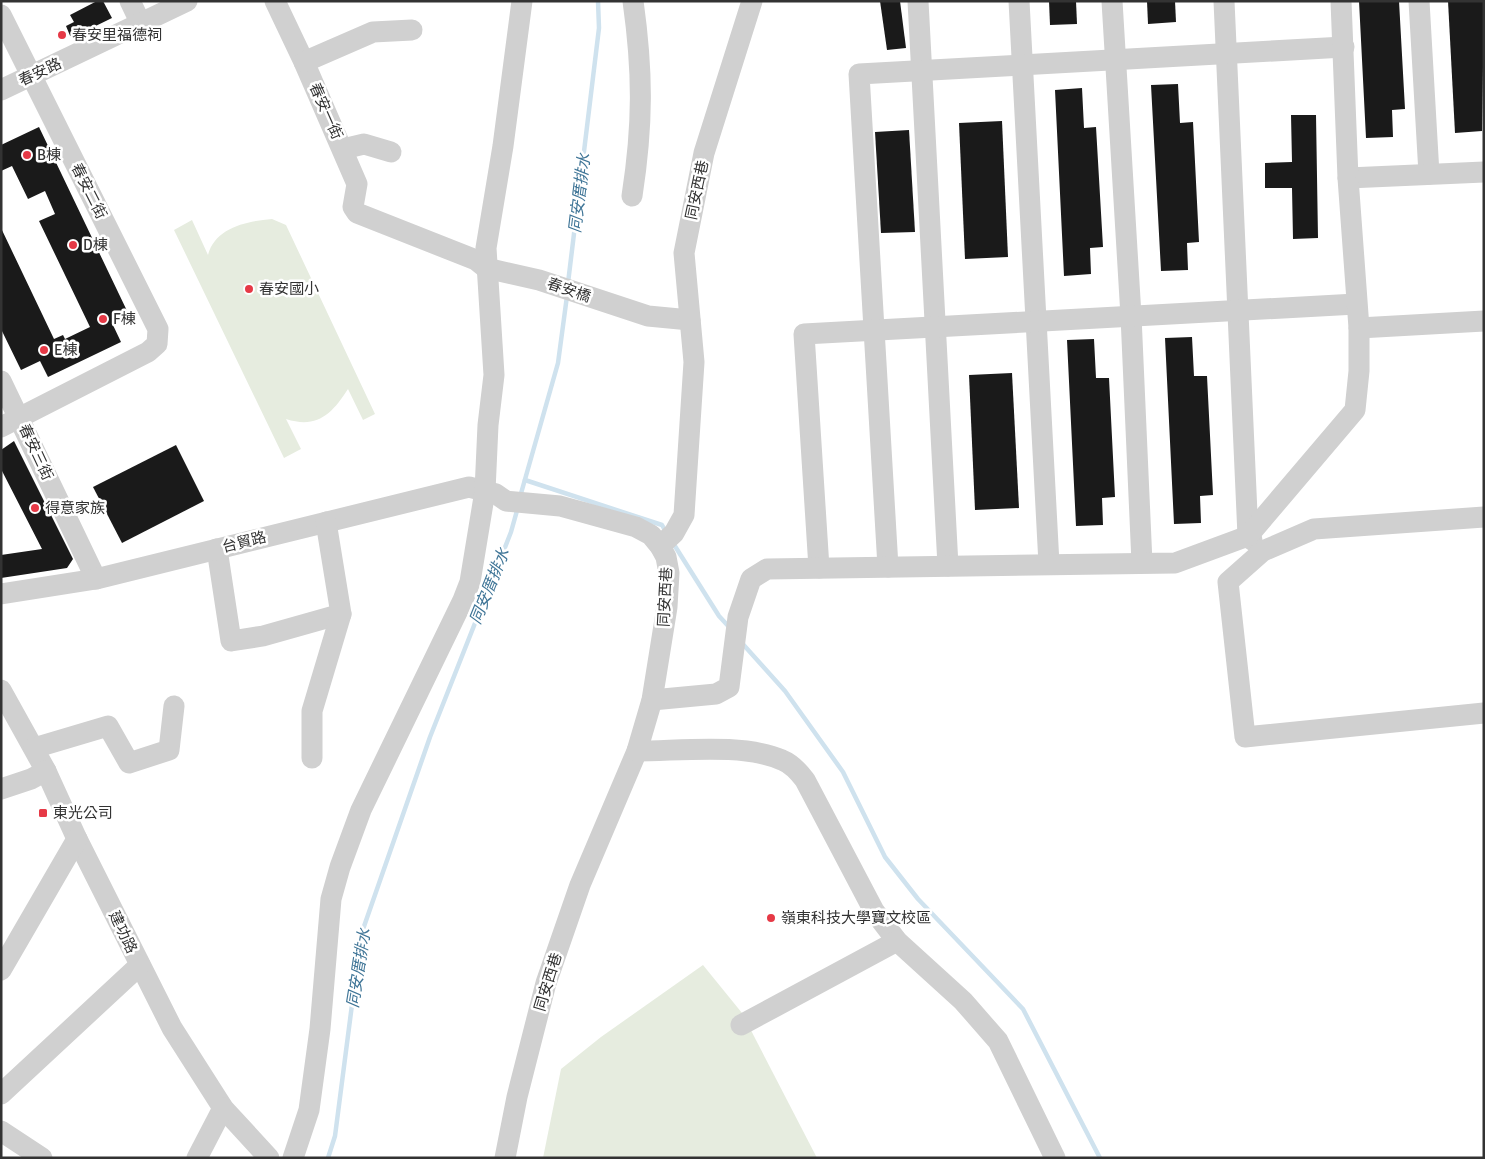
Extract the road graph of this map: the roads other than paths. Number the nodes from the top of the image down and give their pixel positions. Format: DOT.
graph roads {
  1 [pos="130,1"];
  2 [pos="187,1"];
  3 [pos="275,1"];
  4 [pos="522,1"];
  5 [pos="633,1"];
  6 [pos="752,1"];
  7 [pos="918,1"];
  8 [pos="1020,1"];
  9 [pos="1112,1"];
  10 [pos="1224,1"];
  11 [pos="1340,1"];
  12 [pos="1419,1"];
  13 [pos="1,15"];
  14 [pos="141,24"];
  15 [pos="412,30"];
  16 [pos="1344,47"];
  17 [pos="1226,53"];
  18 [pos="1115,60"];
  19 [pos="304,62"];
  20 [pos="1023,64"];
  21 [pos="922,70"];
  22 [pos="32,76"];
  23 [pos="1,90"];
  24 [pos="343,149"];
  25 [pos="391,152"];
  26 [pos="1484,172"];
  27 [pos="1429,174"];
  28 [pos="1348,178"];
  29 [pos="632,196"];
  30 [pos="368,218"];
  31 [pos="481,264"];
  32 [pos="1356,304"];
  33 [pos="1240,310"];
  34 [pos="1131,316"];
  35 [pos="690,320"];
  36 [pos="1036,321"];
  37 [pos="1484,321"];
  38 [pos="936,327"];
  39 [pos="1359,328"];
  40 [pos="874,330"];
  41 [pos="1,381"];
  42 [pos="10,422"];
  43 [pos="485,490"];
  44 [pos="1484,517"];
  45 [pos="326,522"];
  46 [pos="1248,536"];
  47 [pos="660,546"];
  48 [pos="217,549"];
  49 [pos="1263,551"];
  50 [pos="1142,563"];
  51 [pos="1048,564"];
  52 [pos="948,566"];
  53 [pos="888,567"];
  54 [pos="818,568"];
  55 [pos="96,578"];
  56 [pos="1,594"];
  57 [pos="341,614"];
  58 [pos="1,690"];
  59 [pos="652,700"];
  60 [pos="174,706"];
  61 [pos="1484,712"];
  62 [pos="34,748"];
  63 [pos="637,751"];
  64 [pos="312,758"];
  65 [pos="46,771"];
  66 [pos="1,789"];
  67 [pos="77,839"];
  68 [pos="897,941"];
  69 [pos="140,965"];
  70 [pos="1,970"];
  71 [pos="741,1025"];
  72 [pos="1,1094"];
  73 [pos="223,1108"];
  74 [pos="1,1130"];
  75 [pos="42,1158"];
  76 [pos="197,1158"];
  77 [pos="269,1158"];
  78 [pos="293,1158"];
  79 [pos="505,1158"];
  80 [pos="1056,1158"];
  1 -- 14 [label="street"];
  2 -- 14 [label="street, 春安路"];
  3 -- 19 [label="street, 春安一街"];
  4 -- 31 [label="street"];
  5 -- 29 [label="street"];
  6 -- 35 [label="street, 同安西巷"];
  7 -- 21 [label="street"];
  8 -- 20 [label="street"];
  9 -- 18 [label="street"];
  10 -- 17 [label="street"];
  11 -- 16 [label="street"];
  12 -- 27 [label="street"];
  13 -- 22 [label="street, 春安二街"];
  14 -- 22 [label="street, 春安路"];
  15 -- 19 [label="street"];
  16 -- 17 [label="street"];
  16 -- 28 [label="street"];
  17 -- 18 [label="street"];
  17 -- 33 [label="street"];
  18 -- 20 [label="street"];
  18 -- 34 [label="street"];
  19 -- 24 [label="street, 春安一街"];
  20 -- 21 [label="street"];
  20 -- 36 [label="street"];
  21 -- 38 [label="street"];
  21 -- 40 [label="street"];
  22 -- 23 [label="street, 春安路"];
  22 -- 42 [label="street, 春安二街"];
  24 -- 25 [label="street"];
  24 -- 30 [label="street, 春安一街"];
  26 -- 27 [label="street"];
  27 -- 28 [label="street"];
  28 -- 32 [label="street"];
  30 -- 31 [label="street, 春安橋"];
  31 -- 35 [label="street, 春安橋"];
  31 -- 43 [label="street"];
  32 -- 33 [label="street"];
  32 -- 39 [label="street"];
  33 -- 34 [label="street"];
  33 -- 46 [label="street"];
  34 -- 36 [label="street"];
  34 -- 50 [label="street"];
  35 -- 47 [label="street, 同安西巷"];
  36 -- 38 [label="street"];
  36 -- 51 [label="street"];
  37 -- 39 [label="street"];
  38 -- 40 [label="street"];
  38 -- 52 [label="street"];
  39 -- 46 [label="street"];
  40 -- 53 [label="street"];
  40 -- 54 [label="street"];
  41 -- 42 [label="street, 春安三街"];
  42 -- 55 [label="street, 春安三街"];
  43 -- 45 [label="street, 台貿路"];
  43 -- 47 [label="street"];
  43 -- 78 [label="street"];
  44 -- 49 [label="street"];
  45 -- 48 [label="street, 台貿路"];
  45 -- 57 [label="street"];
  46 -- 49 [label="street"];
  46 -- 50 [label="street"];
  47 -- 59 [label="street, 同安西巷"];
  48 -- 55 [label="street, 台貿路"];
  48 -- 57 [label="street"];
  49 -- 61 [label="street"];
  50 -- 51 [label="street"];
  51 -- 52 [label="street"];
  52 -- 53 [label="street"];
  53 -- 54 [label="street"];
  54 -- 59 [label="street"];
  55 -- 56 [label="street, 台貿路"];
  57 -- 64 [label="street"];
  58 -- 62 [label="street, 建功路"];
  59 -- 63 [label="street, 同安西巷"];
  60 -- 62 [label="street"];
  62 -- 65 [label="street, 建功路"];
  63 -- 68 [label="street"];
  63 -- 79 [label="street, 同安西巷"];
  65 -- 66 [label="street"];
  65 -- 67 [label="street, 建功路"];
  67 -- 69 [label="street, 建功路"];
  67 -- 70 [label="street"];
  68 -- 71 [label="street"];
  68 -- 80 [label="street"];
  69 -- 72 [label="street"];
  69 -- 73 [label="street, 建功路"];
  73 -- 76 [label="street"];
  73 -- 77 [label="street, 建功路"];
  74 -- 75 [label="street"];
}
